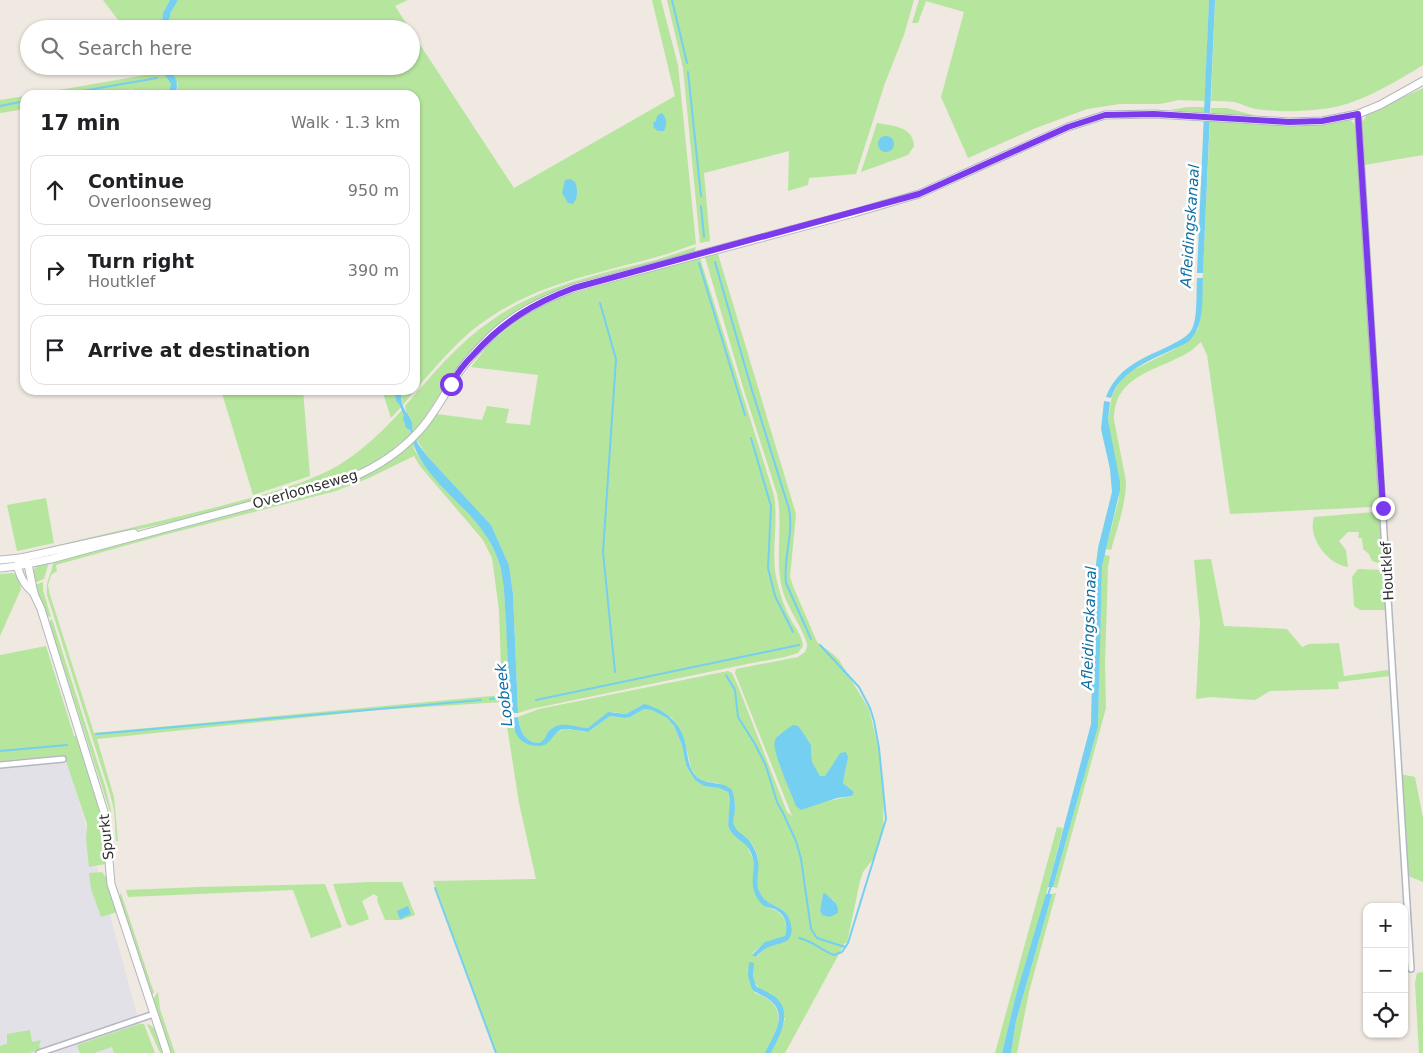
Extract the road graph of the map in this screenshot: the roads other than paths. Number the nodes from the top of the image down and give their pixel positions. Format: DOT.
graph roads {
  1 [pos="1423,81"];
  2 [pos="1358,114"];
  3 [pos="139,534"];
  4 [pos="21,558"];
  5 [pos="0,560"];
  6 [pos="28,564"];
  7 [pos="17,566"];
  8 [pos="0,568"];
  9 [pos="34,594"];
  10 [pos="63,759"];
  11 [pos="0,765"];
  12 [pos="1410,969"];
  13 [pos="154,1014"];
  14 [pos="39,1053"];
  15 [pos="167,1053"];
  1 -- 2 [label="street, Overloonseweg"];
  2 -- 3 [label="street, Overloonseweg"];
  2 -- 12 [label="street, Houtklef"];
  3 -- 4 [label="street, Overloonseweg"];
  3 -- 6 [label="street, Overloonseweg"];
  4 -- 5 [label="street, Overloonseweg"];
  4 -- 6 [label="street"];
  4 -- 7 [label="street"];
  6 -- 7 [label="street, Overloonseweg"];
  6 -- 9 [label="street, Spurkt"];
  7 -- 8 [label="street, Overloonseweg"];
  7 -- 9 [label="street, Spurkt"];
  9 -- 13 [label="street, Spurkt"];
  10 -- 11 [label="street"];
  13 -- 14 [label="street"];
  13 -- 15 [label="street, Spurkt"];
}
